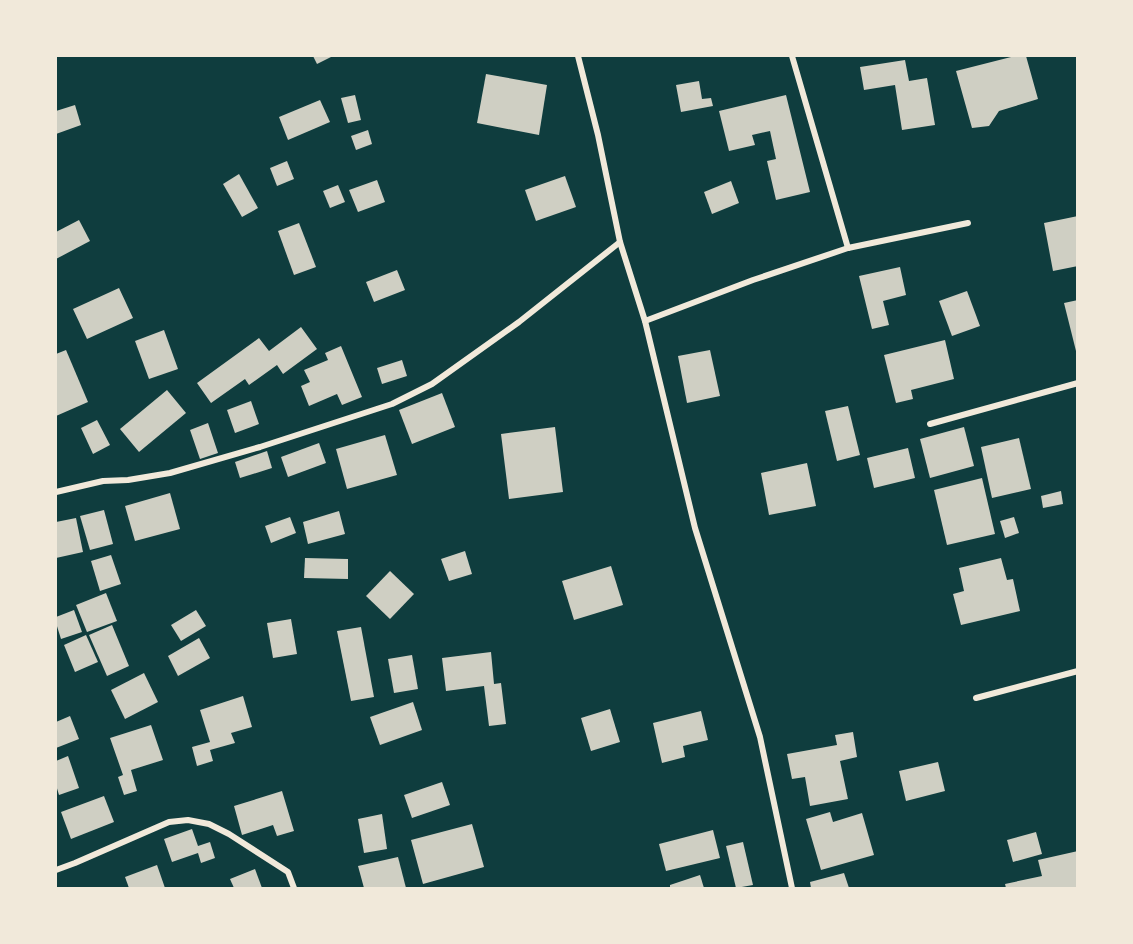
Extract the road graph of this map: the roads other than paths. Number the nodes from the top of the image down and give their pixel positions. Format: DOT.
graph roads {
  1 [pos="578,56"];
  2 [pos="792,56"];
  3 [pos="968,223"];
  4 [pos="620,242"];
  5 [pos="848,248"];
  6 [pos="645,321"];
  7 [pos="1077,383"];
  8 [pos="930,424"];
  9 [pos="56,492"];
  10 [pos="1077,671"];
  11 [pos="976,698"];
  12 [pos="56,870"];
  13 [pos="294,888"];
  14 [pos="792,888"];
  1 -- 4 [label="street"];
  2 -- 5 [label="street"];
  3 -- 5 [label="street"];
  4 -- 6 [label="street"];
  4 -- 9 [label="street"];
  5 -- 6 [label="street"];
  6 -- 14 [label="street"];
  7 -- 8 [label="street"];
  10 -- 11 [label="street"];
  12 -- 13 [label="street"];
}
